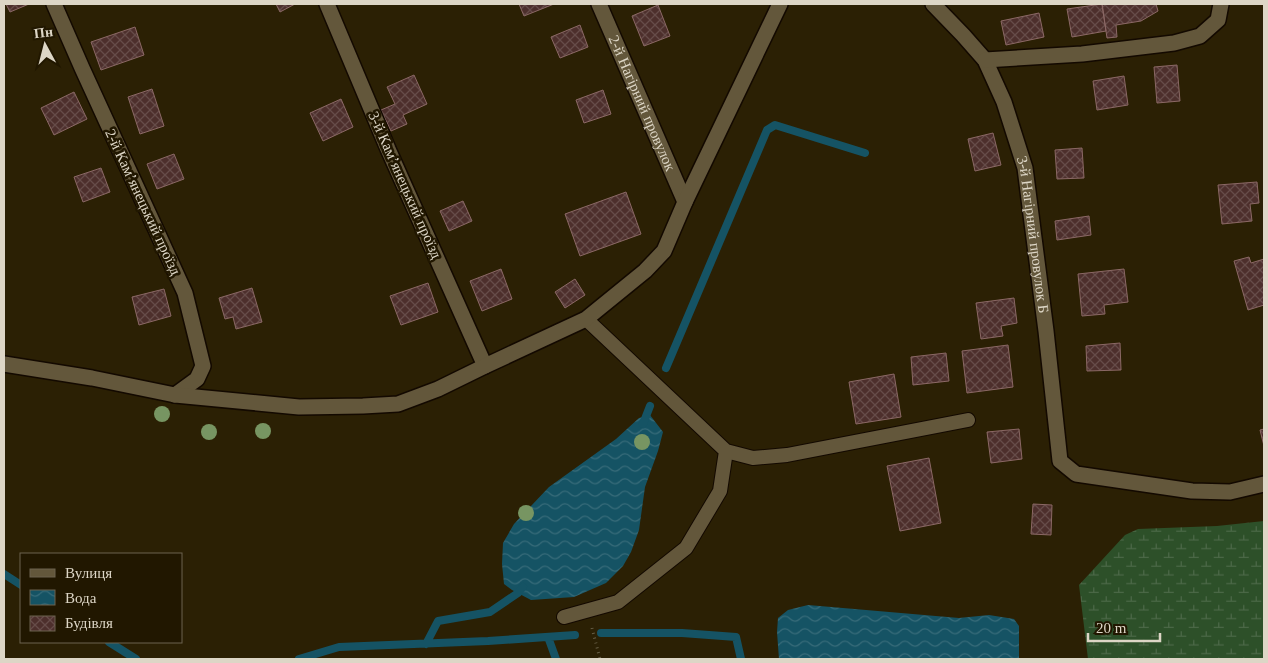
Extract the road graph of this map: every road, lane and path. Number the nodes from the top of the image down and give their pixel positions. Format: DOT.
graph roads {
  1 [pos="54,4"];
  2 [pos="328,4"];
  3 [pos="599,4"];
  4 [pos="780,4"];
  5 [pos="933,4"];
  6 [pos="1221,4"];
  7 [pos="985,60"];
  8 [pos="685,202"];
  9 [pos="586,319"];
  10 [pos="4,364"];
  11 [pos="485,366"];
  12 [pos="174,395"];
  13 [pos="968,420"];
  14 [pos="726,451"];
  15 [pos="1264,484"];
  16 [pos="588,610"];
  17 [pos="564,617"];
  18 [pos="600,659"];
  1 -- 12 [label="street, 2-й Камʼянецький проїзд"];
  2 -- 11 [label="street, 3-й Камʼянецький проїзд"];
  3 -- 8 [label="street, 2-й Нагірний провулок"];
  4 -- 8 [label="street"];
  5 -- 7 [label="street, 3-й Нагірний провулок Б"];
  6 -- 7 [label="street"];
  7 -- 15 [label="street, 3-й Нагірний провулок Б"];
  8 -- 9 [label="street"];
  9 -- 11 [label="street"];
  9 -- 14 [label="lane"];
  10 -- 12 [label="street"];
  11 -- 12 [label="street"];
  13 -- 14 [label="lane"];
  14 -- 16 [label="lane"];
  16 -- 17 [label="lane"];
  16 -- 18 [label="path"];
}
